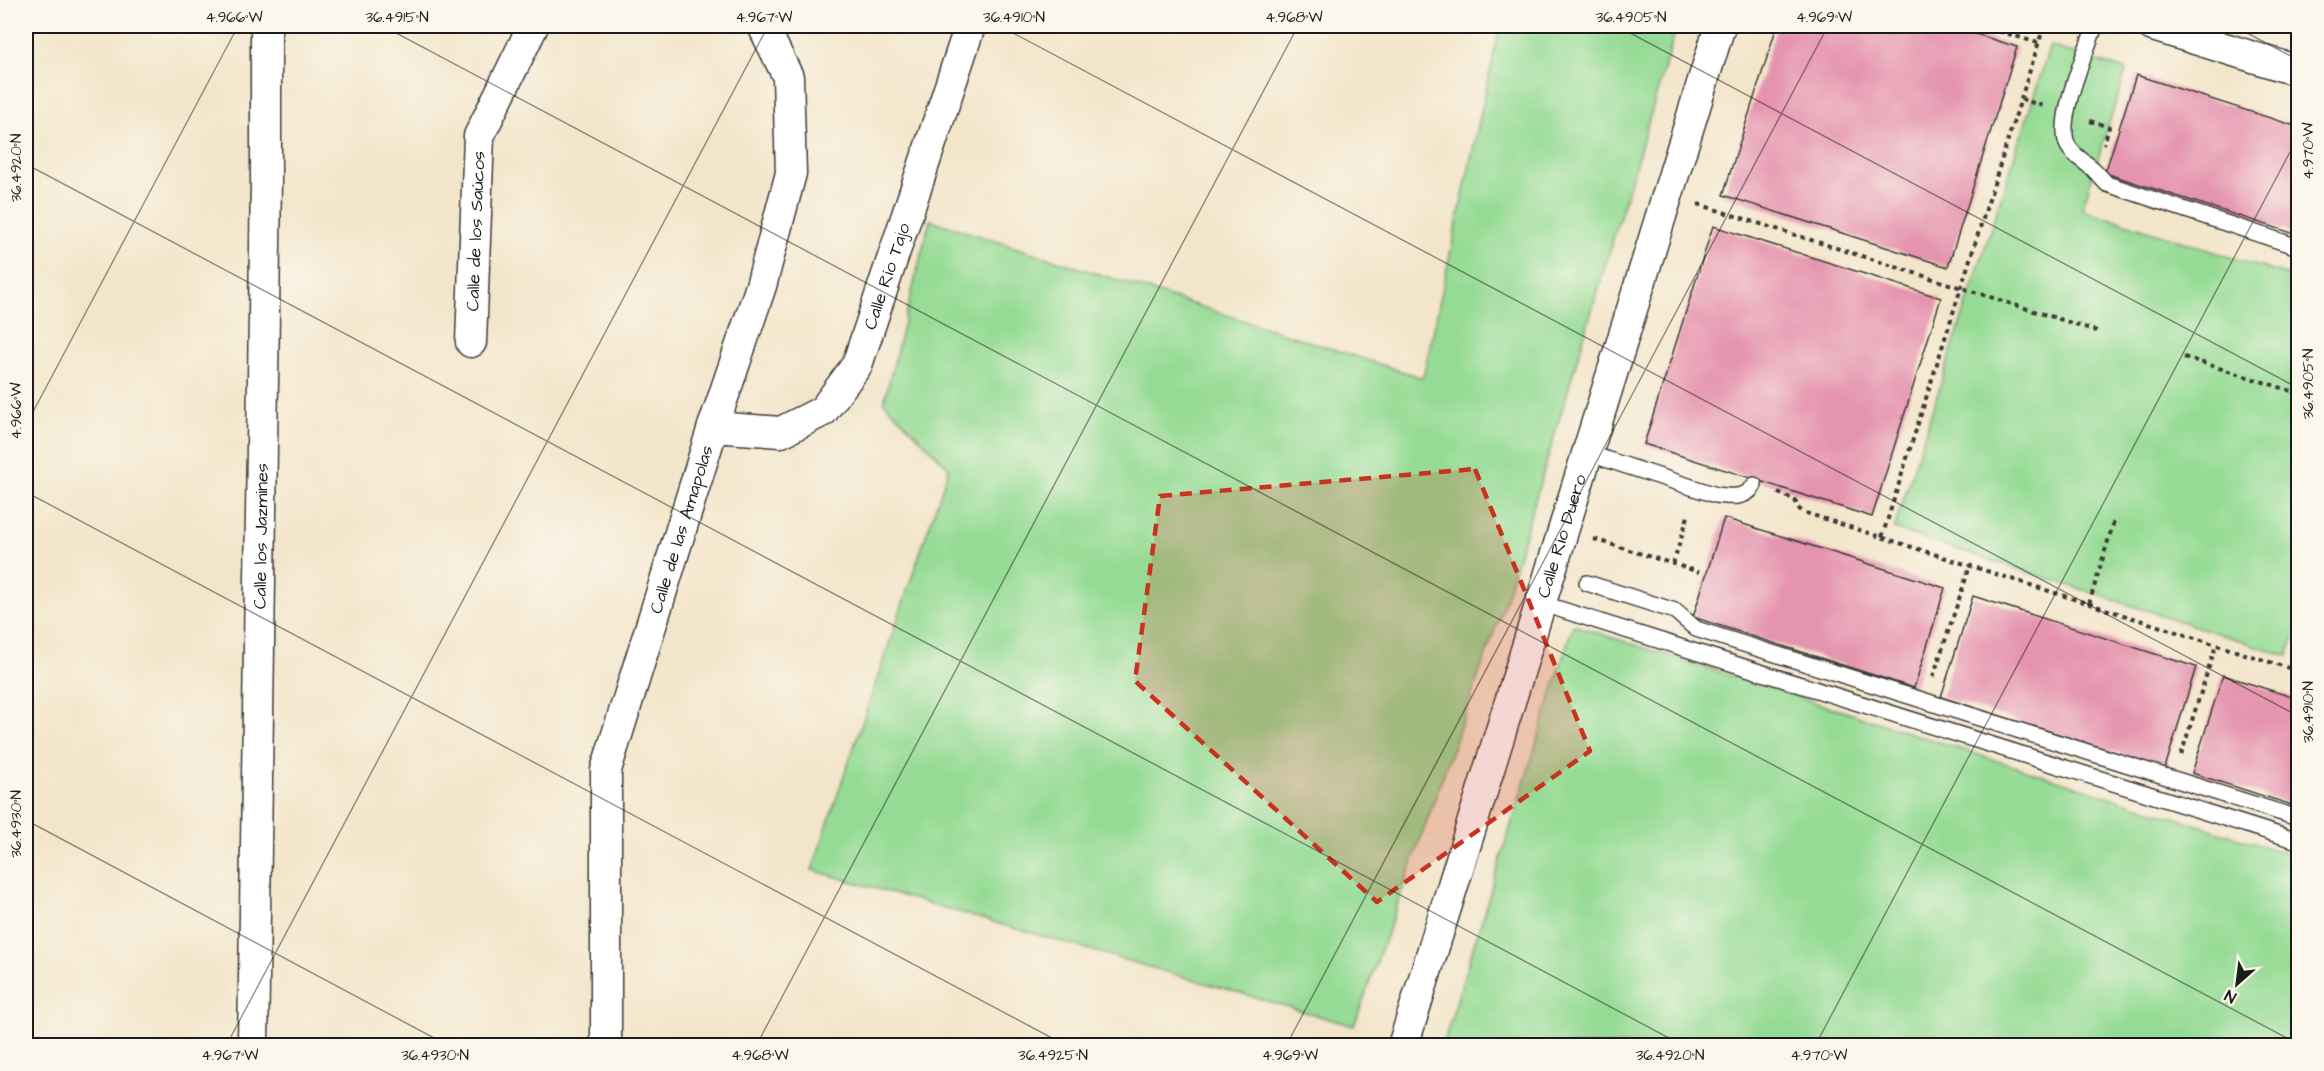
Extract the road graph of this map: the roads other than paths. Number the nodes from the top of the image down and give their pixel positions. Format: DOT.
graph roads {
  1 [pos="266,26"];
  2 [pos="533,26"];
  3 [pos="763,26"];
  4 [pos="970,26"];
  5 [pos="1720,26"];
  6 [pos="2096,26"];
  7 [pos="2153,26"];
  8 [pos="2298,71"];
  9 [pos="2298,247"];
  10 [pos="471,342"];
  11 [pos="713,427"];
  12 [pos="1587,453"];
  13 [pos="1754,485"];
  14 [pos="1587,583"];
  15 [pos="1540,603"];
  16 [pos="2298,818"];
  17 [pos="2298,841"];
  18 [pos="253,1046"];
  19 [pos="606,1046"];
  20 [pos="1403,1046"];
  1 -- 18 [label="street, Calle los Jazmines"];
  2 -- 10 [label="street, Calle de los Saúcos"];
  3 -- 11 [label="street, Calle de las Amapolas"];
  4 -- 11 [label="street, Calle Río Tajo"];
  5 -- 12 [label="street, Calle Río Duero"];
  6 -- 9 [label="lane"];
  7 -- 8 [label="street"];
  11 -- 19 [label="street, Calle de las Amapolas"];
  12 -- 13 [label="lane"];
  12 -- 15 [label="street, Calle Río Duero"];
  14 -- 16 [label="lane"];
  15 -- 17 [label="lane"];
  15 -- 20 [label="street, Calle Río Duero"];
}
